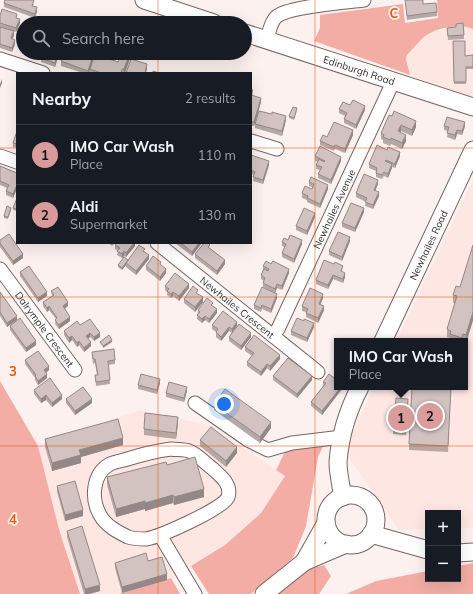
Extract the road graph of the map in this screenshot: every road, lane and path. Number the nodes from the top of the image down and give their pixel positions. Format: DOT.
graph roads {
  1 [pos="144,0"];
  2 [pos="364,0"];
  3 [pos="193,16"];
  4 [pos="252,35"];
  5 [pos="266,40"];
  6 [pos="0,59"];
  7 [pos="40,72"];
  8 [pos="393,82"];
  9 [pos="473,106"];
  10 [pos="252,141"];
  11 [pos="277,149"];
  12 [pos="473,150"];
  13 [pos="0,156"];
  14 [pos="16,162"];
  15 [pos="158,244"];
  16 [pos="0,268"];
  17 [pos="273,336"];
  18 [pos="384,338"];
  19 [pos="75,370"];
  20 [pos="318,372"];
  21 [pos="359,390"];
  22 [pos="195,404"];
  23 [pos="342,437"];
  24 [pos="343,496"];
  25 [pos="326,523"];
  26 [pos="371,534"];
  27 [pos="160,535"];
  28 [pos="346,544"];
  29 [pos="425,549"];
  30 [pos="473,552"];
  31 [pos="461,553"];
  32 [pos="304,562"];
  33 [pos="195,594"];
  34 [pos="264,594"];
  1 -- 3 [label="main road"];
  2 -- 5 [label="street"];
  4 -- 5 [label="main road, Edinburgh Road"];
  5 -- 8 [label="main road, Edinburgh Road"];
  6 -- 7 [label="street"];
  8 -- 9 [label="main road, Edinburgh Road"];
  8 -- 17 [label="street, Newhailes Avenue"];
  10 -- 11 [label="street"];
  12 -- 18 [label="main road, Newhailes Road"];
  13 -- 14 [label="street"];
  15 -- 17 [label="street, Newhailes Crescent"];
  16 -- 19 [label="street, Dalrymple Crescent"];
  17 -- 20 [label="street, Newhailes Crescent"];
  21 -- 23 [label="main road"];
  22 -- 23 [label="street"];
  23 -- 24 [label="main road"];
  24 -- 25 [label="main road"];
  24 -- 26 [label="main road"];
  25 -- 28 [label="main road"];
  25 -- 32 [label="main road"];
  26 -- 28 [label="main road"];
  26 -- 29 [label="main road"];
  27 -- 27 [label="street"];
  27 -- 33 [label="street"];
  28 -- 32 [label="main road"];
  30 -- 31 [label="main road"];
  32 -- 34 [label="main road"];
}
